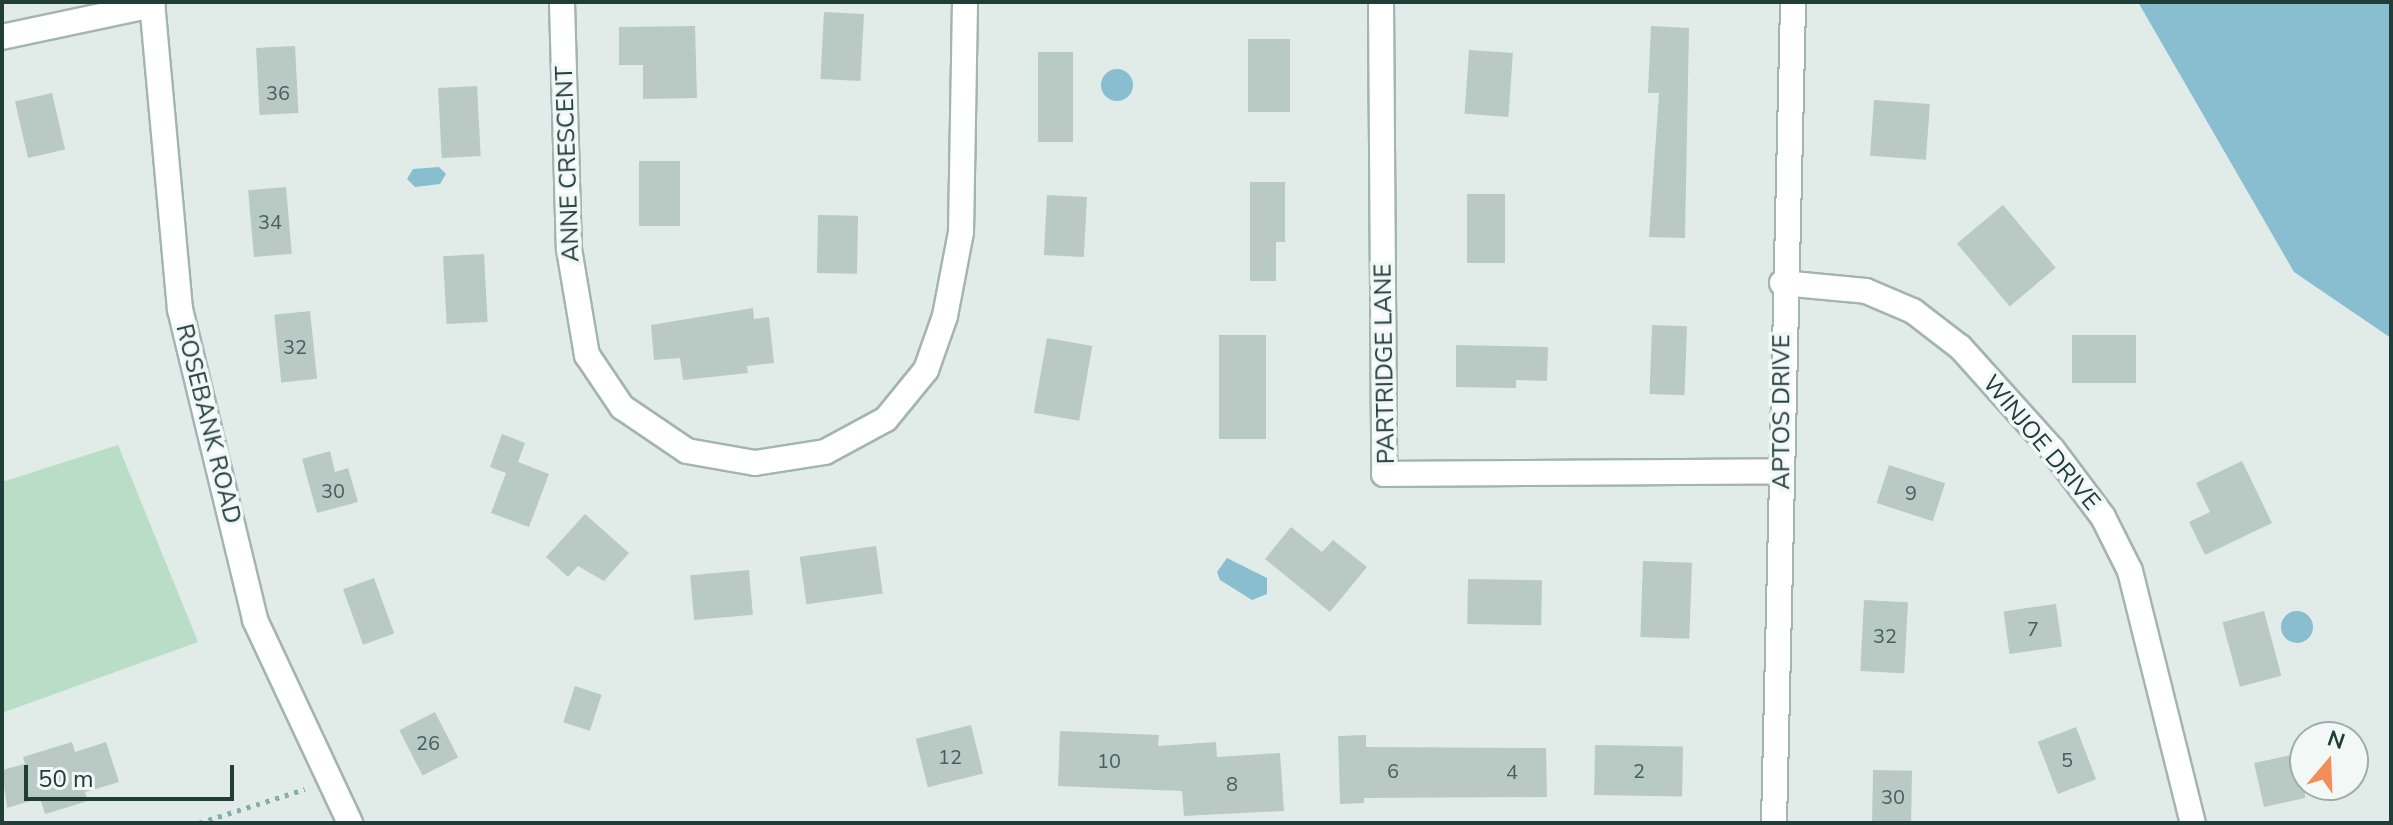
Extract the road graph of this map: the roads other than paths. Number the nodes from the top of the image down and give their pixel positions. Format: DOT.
graph roads {
  1 [pos="562,2"];
  2 [pos="965,2"];
  3 [pos="1381,2"];
  4 [pos="1793,2"];
  5 [pos="152,4"];
  6 [pos="2,37"];
  7 [pos="1782,283"];
  8 [pos="1782,471"];
  9 [pos="350,823"];
  10 [pos="1774,823"];
  11 [pos="2193,823"];
  1 -- 2 [label="street, ANNE CRESCENT"];
  3 -- 8 [label="street, PARTRIDGE LANE"];
  4 -- 7 [label="street, APTOS DRIVE"];
  5 -- 6 [label="street"];
  5 -- 9 [label="street, ROSEBANK ROAD"];
  7 -- 8 [label="street, APTOS DRIVE"];
  7 -- 11 [label="street, WINJOE DRIVE"];
  8 -- 10 [label="street, APTOS DRIVE"];
}
